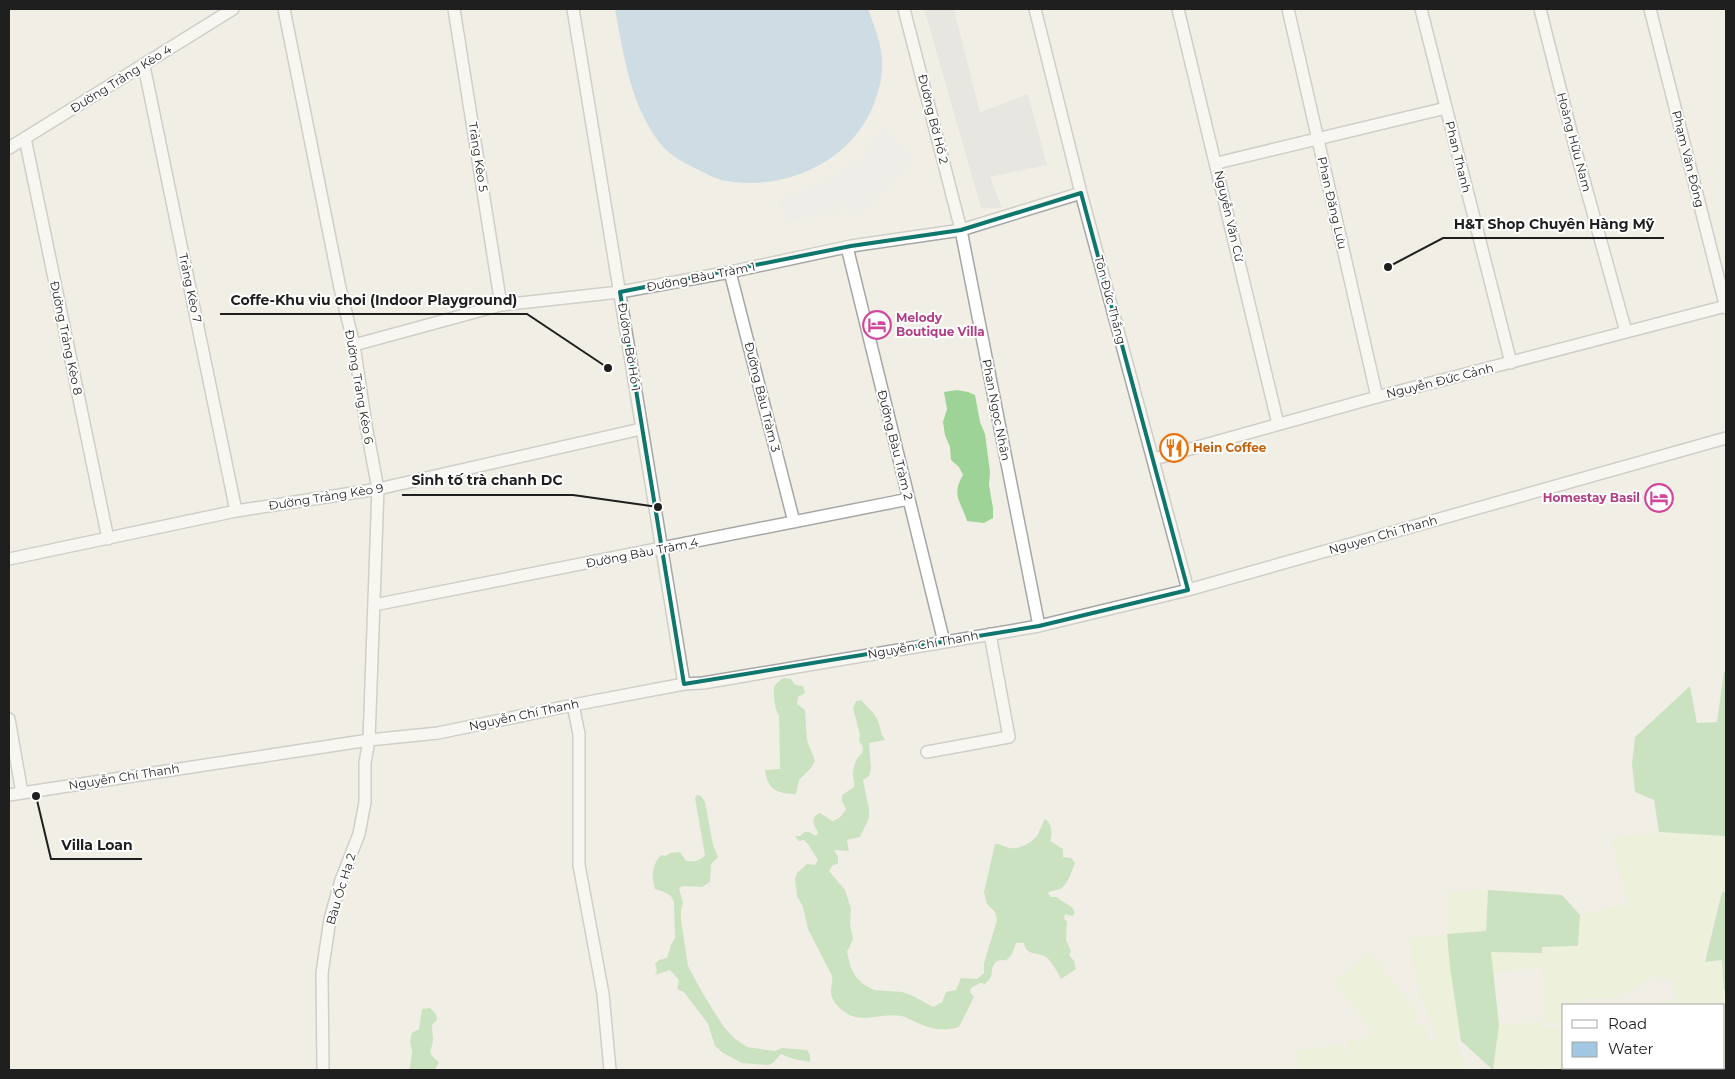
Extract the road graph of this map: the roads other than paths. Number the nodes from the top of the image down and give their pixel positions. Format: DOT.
graph roads {
  1 [pos="233,9"];
  2 [pos="284,9"];
  3 [pos="454,9"];
  4 [pos="573,9"];
  5 [pos="904,9"];
  6 [pos="1034,9"];
  7 [pos="1178,9"];
  8 [pos="1288,9"];
  9 [pos="1421,9"];
  10 [pos="1540,9"];
  11 [pos="1650,9"];
  12 [pos="144,66"];
  13 [pos="1446,108"];
  14 [pos="25,138"];
  15 [pos="1317,139"];
  16 [pos="9,148"];
  17 [pos="1217,163"];
  18 [pos="1081,193"];
  19 [pos="961,230"];
  20 [pos="847,247"];
  21 [pos="730,272"];
  22 [pos="620,292"];
  23 [pos="501,305"];
  24 [pos="1726,307"];
  25 [pos="1626,332"];
  26 [pos="354,344"];
  27 [pos="1511,363"];
  28 [pos="1377,397"];
  29 [pos="1278,424"];
  30 [pos="641,429"];
  31 [pos="1726,438"];
  32 [pos="1154,459"];
  33 [pos="378,489"];
  34 [pos="909,499"];
  35 [pos="236,511"];
  36 [pos="794,522"];
  37 [pos="108,539"];
  38 [pos="661,549"];
  39 [pos="9,559"];
  40 [pos="1188,590"];
  41 [pos="374,605"];
  42 [pos="1039,626"];
  43 [pos="990,634"];
  44 [pos="944,642"];
  45 [pos="684,684"];
  46 [pos="573,705"];
  47 [pos="9,719"];
  48 [pos="369,740"];
  49 [pos="927,752"];
  50 [pos="22,793"];
  51 [pos="9,795"];
  52 [pos="324,1070"];
  53 [pos="610,1070"];
  1 -- 12 [label="street, Đường Trảng Kèo 4"];
  2 -- 26 [label="street, Đường Trảng Kèo 6"];
  3 -- 23 [label="street, Trảng Kèo 5"];
  4 -- 22 [label="street, Đường Bờ Hồ 1"];
  5 -- 19 [label="street, Đường Bờ Hồ 2"];
  6 -- 18 [label="street, Tôn Đức Thắng"];
  7 -- 17 [label="street, Nguyễn Văn Cừ"];
  8 -- 15 [label="street, Phan Đăng Lưu"];
  9 -- 13 [label="street, Phan Thanh"];
  10 -- 25 [label="street, Hoàng Hữu Nam"];
  11 -- 24 [label="street, Phạm Văn Đồng"];
  12 -- 14 [label="street, Đường Trảng Kèo 4"];
  12 -- 35 [label="street, Trảng Kèo 7"];
  13 -- 15 [label="street"];
  13 -- 27 [label="street, Phan Thanh"];
  14 -- 16 [label="street, Đường Trảng Kèo 4"];
  14 -- 37 [label="street, Đường Trảng Kèo 8"];
  15 -- 17 [label="street"];
  15 -- 28 [label="street, Phan Đăng Lưu"];
  17 -- 29 [label="street, Nguyễn Văn Cừ"];
  18 -- 19 [label="street"];
  18 -- 32 [label="street, Tôn Đức Thắng"];
  19 -- 20 [label="street, Đường Bàu Tràm 1"];
  19 -- 42 [label="street, Phan Ngọc Nhân"];
  20 -- 21 [label="street, Đường Bàu Tràm 1"];
  20 -- 34 [label="street, Đường Bàu Tràm 2"];
  21 -- 22 [label="street, Đường Bàu Tràm 1"];
  21 -- 36 [label="street, Đường Bàu Tràm 3"];
  22 -- 23 [label="street, Đường Bàu Tràm 1"];
  22 -- 30 [label="street, Đường Bờ Hồ 1"];
  23 -- 26 [label="street, Đường Bàu Tràm 1"];
  24 -- 25 [label="street, Nguyễn Đức Cảnh"];
  25 -- 27 [label="street, Nguyễn Đức Cảnh"];
  26 -- 33 [label="street, Đường Trảng Kèo 6"];
  27 -- 28 [label="street, Nguyễn Đức Cảnh"];
  28 -- 29 [label="street, Nguyễn Đức Cảnh"];
  29 -- 32 [label="street, Nguyễn Đức Cảnh"];
  30 -- 33 [label="street, Đường Trảng Kèo 9"];
  30 -- 38 [label="street, Đường Bờ Hồ 1"];
  31 -- 40 [label="street, Nguyen Chi Thanh"];
  32 -- 40 [label="street, Tôn Đức Thắng"];
  33 -- 35 [label="street, Đường Trảng Kèo 9"];
  33 -- 41 [label="street, Đường Trảng Kèo 6"];
  34 -- 36 [label="street, Đường Bàu Tràm 4"];
  34 -- 44 [label="street, Đường Bàu Tràm 2"];
  35 -- 37 [label="street, Đường Trảng Kèo 9"];
  36 -- 38 [label="street, Đường Bàu Tràm 4"];
  37 -- 39 [label="street, Đường Trảng Kèo 9"];
  38 -- 41 [label="street, Đường Bàu Tràm 4"];
  38 -- 45 [label="street, Đường Bờ Hồ 1"];
  40 -- 42 [label="street, Nguyen Chi Thanh"];
  41 -- 48 [label="street, Đường Trảng Kèo 6"];
  42 -- 43 [label="street, Nguyễn Chí Thanh"];
  43 -- 44 [label="street, Nguyễn Chí Thanh"];
  43 -- 49 [label="street"];
  44 -- 45 [label="street, Nguyễn Chí Thanh"];
  45 -- 46 [label="street, Nguyễn Chí Thanh"];
  46 -- 48 [label="street, Nguyễn Chí Thanh"];
  46 -- 53 [label="street"];
  47 -- 50 [label="street"];
  48 -- 50 [label="street, Nguyễn Chí Thanh"];
  48 -- 52 [label="street, Bàu Ốc Hạ 2"];
  50 -- 51 [label="street, Nguyễn Chí Thanh"];
}
